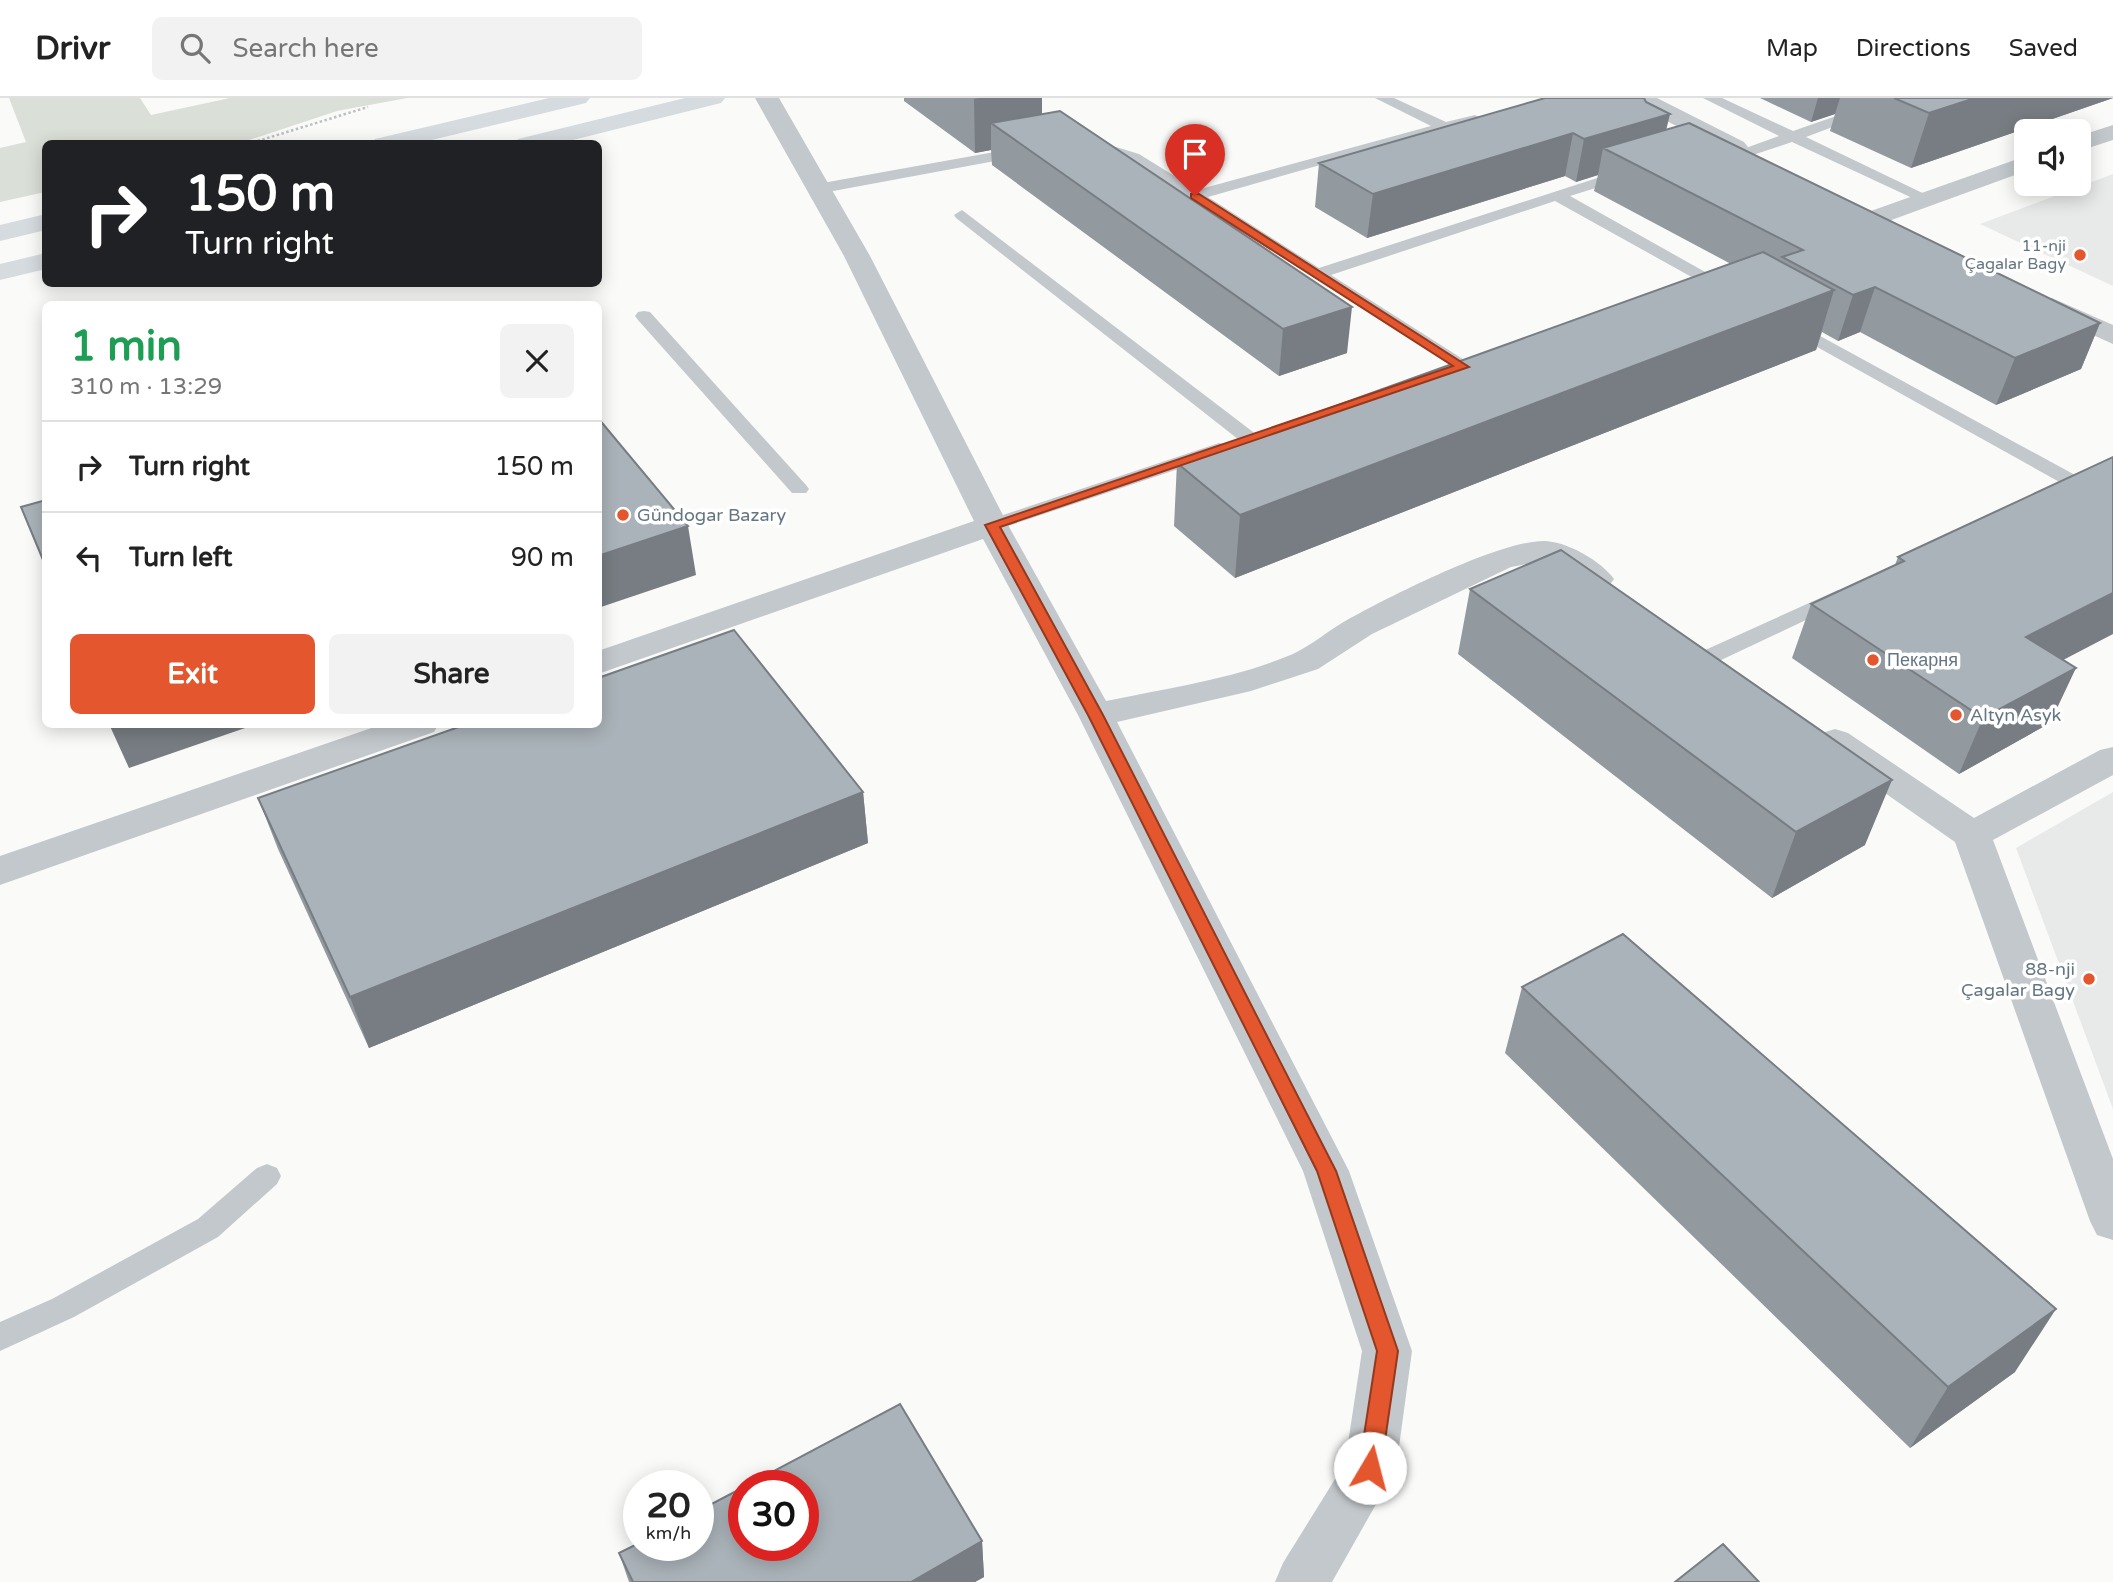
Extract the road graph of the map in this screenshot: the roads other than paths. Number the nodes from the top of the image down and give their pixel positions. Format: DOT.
graph roads {
  1 [pos="578,98"];
  2 [pos="713,98"];
  3 [pos="766,98"];
  4 [pos="1382,98"];
  5 [pos="1639,98"];
  6 [pos="1710,98"];
  7 [pos="1902,98"];
  8 [pos="1497,113"];
  9 [pos="1444,127"];
  10 [pos="2113,132"];
  11 [pos="1791,137"];
  12 [pos="400,140"];
  13 [pos="542,140"];
  14 [pos="2091,140"];
  15 [pos="1074,142"];
  16 [pos="1739,148"];
  17 [pos="1035,150"];
  18 [pos="1703,151"];
  19 [pos="1649,167"];
  20 [pos="2014,167"];
  21 [pos="1783,170"];
  22 [pos="817,189"];
  23 [pos="1556,195"];
  24 [pos="1195,196"];
  25 [pos="1927,199"];
  26 [pos="1853,206"];
  27 [pos="962,215"];
  28 [pos="1877,217"];
  29 [pos="42,223"];
  30 [pos="1902,230"];
  31 [pos="0,233"];
  32 [pos="42,262"];
  33 [pos="0,272"];
  34 [pos="1317,274"];
  35 [pos="1714,283"];
  36 [pos="1688,292"];
  37 [pos="2026,293"];
  38 [pos="1751,303"];
  39 [pos="644,316"];
  40 [pos="1775,316"];
  41 [pos="2113,336"];
  42 [pos="1438,375"];
  43 [pos="2102,476"];
  44 [pos="2079,485"];
  45 [pos="799,489"];
  46 [pos="2056,496"];
  47 [pos="992,525"];
  48 [pos="1860,585"];
  49 [pos="1624,597"];
  50 [pos="1700,649"];
  51 [pos="602,662"];
  52 [pos="1745,680"];
  53 [pos="1096,715"];
  54 [pos="1813,726"];
  55 [pos="410,728"];
  56 [pos="2113,759"];
  57 [pos="1972,835"];
  58 [pos="0,871"];
  59 [pos="267,1176"];
  60 [pos="2113,1221"];
  61 [pos="0,1337"];
  62 [pos="1302,1582"];
  1 -- 12 [label="main road"];
  2 -- 13 [label="main road"];
  3 -- 22 [label="street"];
  4 -- 9 [label="lane"];
  5 -- 16 [label="street"];
  6 -- 11 [label="lane"];
  7 -- 11 [label="lane"];
  8 -- 9 [label="lane"];
  9 -- 24 [label="lane"];
  10 -- 14 [label="street"];
  11 -- 16 [label="lane"];
  11 -- 25 [label="lane"];
  15 -- 24 [label="lane"];
  16 -- 18 [label="lane"];
  16 -- 21 [label="street"];
  17 -- 22 [label="lane"];
  19 -- 23 [label="lane"];
  20 -- 25 [label="street"];
  22 -- 47 [label="street"];
  23 -- 34 [label="lane"];
  23 -- 35 [label="lane"];
  24 -- 34 [label="lane"];
  25 -- 28 [label="street"];
  26 -- 28 [label="street"];
  27 -- 47 [label="lane"];
  28 -- 30 [label="street"];
  29 -- 31 [label="main road"];
  32 -- 33 [label="main road"];
  34 -- 42 [label="lane"];
  35 -- 36 [label="lane"];
  35 -- 38 [label="lane"];
  37 -- 41 [label="street"];
  39 -- 45 [label="lane"];
  40 -- 44 [label="lane"];
  43 -- 44 [label="lane"];
  44 -- 46 [label="lane"];
  47 -- 51 [label="street"];
  47 -- 53 [label="street"];
  48 -- 50 [label="lane"];
  49 -- 53 [label="street"];
  50 -- 52 [label="street"];
  53 -- 62 [label="street"];
  54 -- 57 [label="street"];
  55 -- 58 [label="street"];
  56 -- 57 [label="street"];
  57 -- 60 [label="street"];
  59 -- 61 [label="lane"];
}
